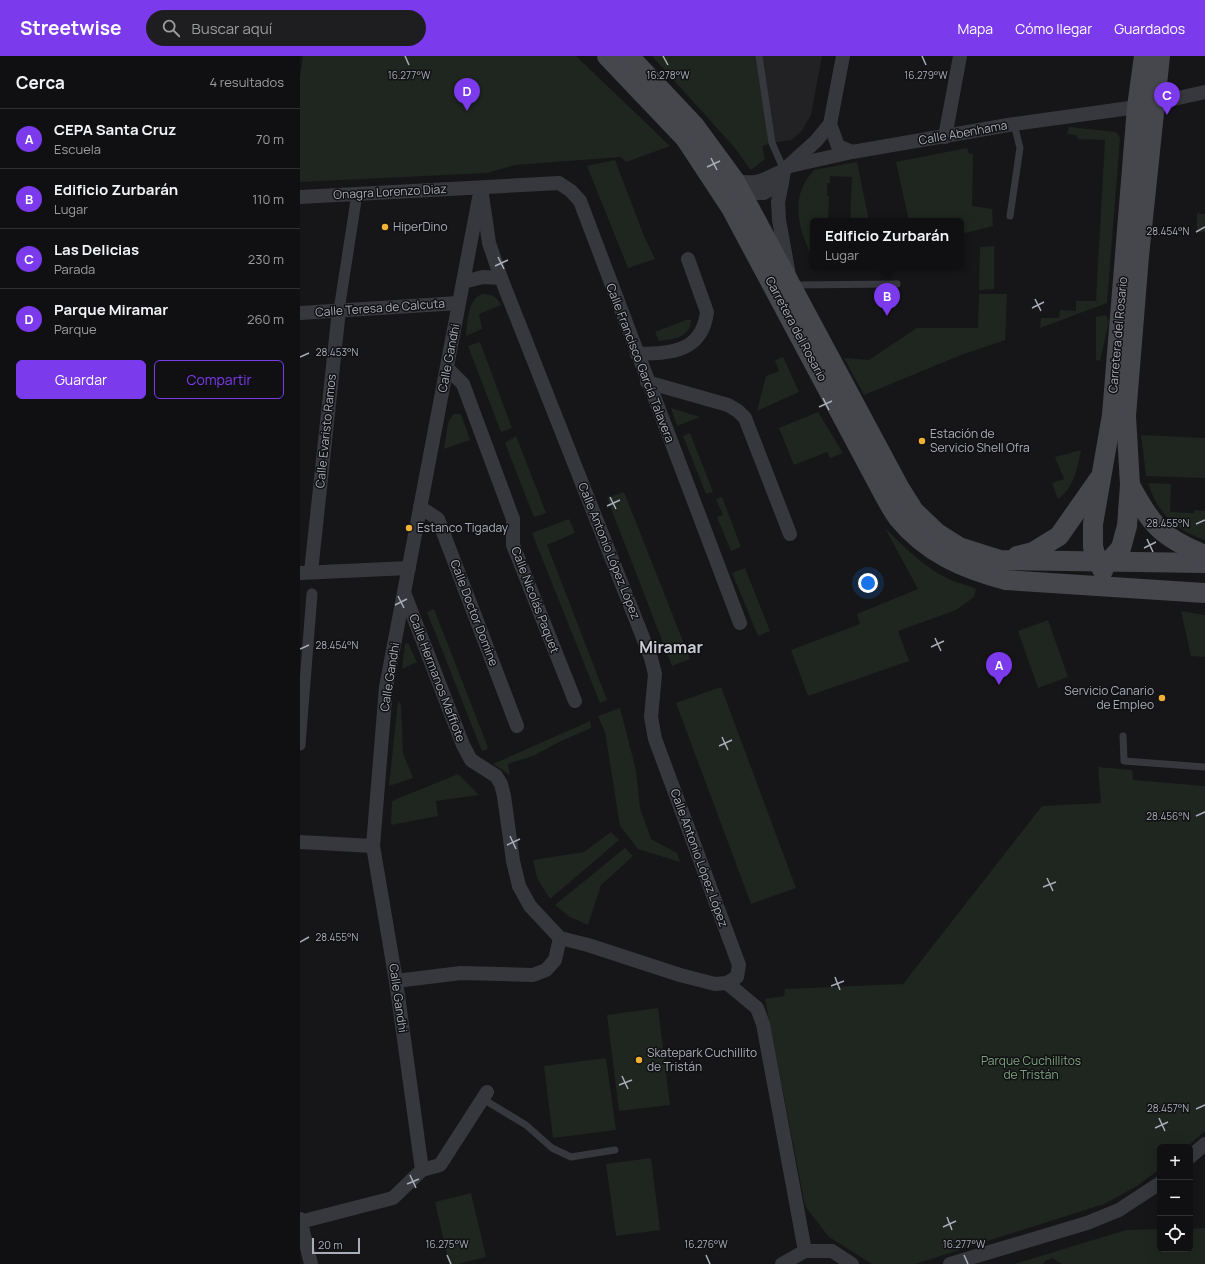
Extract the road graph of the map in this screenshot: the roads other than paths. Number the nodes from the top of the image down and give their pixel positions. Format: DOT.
graph roads {
  1 [pos="607,56"];
  2 [pos="629,56"];
  3 [pos="759,56"];
  4 [pos="843,56"];
  5 [pos="960,56"];
  6 [pos="1144,56"];
  7 [pos="1160,56"];
  8 [pos="1205,92"];
  9 [pos="1146,104"];
  10 [pos="830,124"];
  11 [pos="1014,124"];
  12 [pos="945,137"];
  13 [pos="852,152"];
  14 [pos="785,173"];
  15 [pos="481,188"];
  16 [pos="732,188"];
  17 [pos="357,194"];
  18 [pos="300,197"];
  19 [pos="1010,216"];
  20 [pos="470,242"];
  21 [pos="490,243"];
  22 [pos="688,259"];
  23 [pos="501,278"];
  24 [pos="463,282"];
  25 [pos="897,284"];
  26 [pos="791,285"];
  27 [pos="459,303"];
  28 [pos="339,310"];
  29 [pos="300,313"];
  30 [pos="637,354"];
  31 [pos="447,368"];
  32 [pos="647,382"];
  33 [pos="1101,476"];
  34 [pos="1130,485"];
  35 [pos="420,508"];
  36 [pos="790,534"];
  37 [pos="1205,556"];
  38 [pos="1000,560"];
  39 [pos="1205,562"];
  40 [pos="1104,563"];
  41 [pos="409,568"];
  42 [pos="305,573"];
  43 [pos="1073,585"];
  44 [pos="1131,589"];
  45 [pos="312,594"];
  46 [pos="405,595"];
  47 [pos="1200,595"];
  48 [pos="740,623"];
  49 [pos="575,701"];
  50 [pos="517,726"];
  51 [pos="1123,736"];
  52 [pos="300,745"];
  53 [pos="1205,767"];
  54 [pos="300,842"];
  55 [pos="373,846"];
  56 [pos="560,938"];
  57 [pos="396,981"];
  58 [pos="727,983"];
  59 [pos="485,1096"];
  60 [pos="1205,1144"];
  61 [pos="615,1150"];
  62 [pos="1193,1154"];
  63 [pos="422,1170"];
  64 [pos="1157,1185"];
  65 [pos="300,1221"];
  66 [pos="805,1251"];
  67 [pos="311,1264"];
  68 [pos="782,1264"];
  69 [pos="852,1264"];
  70 [pos="950,1264"];
  1 -- 16 [label="main road, Carretera del Rosario"];
  2 -- 16 [label="main road, Carretera del Rosario"];
  3 -- 14 [label="lane"];
  4 -- 10 [label="street"];
  5 -- 12 [label="street"];
  6 -- 9 [label="main road, Carretera del Rosario"];
  7 -- 9 [label="main road, Carretera del Rosario"];
  8 -- 9 [label="street, Calle Abenhama"];
  9 -- 11 [label="street, Calle Abenhama"];
  9 -- 33 [label="main road, Carretera del Rosario"];
  9 -- 34 [label="main road, Carretera del Rosario"];
  10 -- 13 [label="street"];
  10 -- 14 [label="street"];
  11 -- 12 [label="street, Calle Abenhama"];
  11 -- 19 [label="lane"];
  12 -- 13 [label="street, Calle Abenhama"];
  13 -- 14 [label="street, Calle Abenhama"];
  14 -- 16 [label="street"];
  14 -- 26 [label="street"];
  15 -- 17 [label="street, Onagra Lorenzo Diaz"];
  15 -- 20 [label="street, Calle Gandhi"];
  15 -- 21 [label="street, Calle Antonio López López"];
  15 -- 30 [label="street, Calle Francisco García Talavera"];
  16 -- 26 [label="main road, Carretera del Rosario"];
  16 -- 43 [label="main road, Carretera del Rosario"];
  17 -- 18 [label="street, Onagra Lorenzo Diaz"];
  17 -- 28 [label="street, Calle Evaristo Ramos"];
  20 -- 21 [label="street"];
  20 -- 24 [label="street, Calle Gandhi"];
  21 -- 23 [label="street, Calle Antonio López López"];
  22 -- 30 [label="street"];
  23 -- 24 [label="street"];
  23 -- 58 [label="street, Calle Antonio López López"];
  24 -- 27 [label="street, Calle Gandhi"];
  25 -- 26 [label="lane"];
  26 -- 38 [label="main road, Carretera del Rosario"];
  27 -- 28 [label="street, Calle Teresa de Calcuta"];
  27 -- 31 [label="street, Calle Gandhi"];
  28 -- 29 [label="street, Calle Teresa de Calcuta"];
  28 -- 42 [label="street, Calle Evaristo Ramos"];
  30 -- 32 [label="street, Calle Francisco García Talavera"];
  31 -- 35 [label="street, Calle Gandhi"];
  31 -- 49 [label="street, Calle Nicolás Paquet"];
  32 -- 36 [label="street"];
  32 -- 48 [label="street, Calle Francisco García Talavera"];
  33 -- 38 [label="main road, Carretera del Rosario"];
  33 -- 40 [label="main road"];
  34 -- 37 [label="main road"];
  34 -- 40 [label="main road, Carretera del Rosario"];
  35 -- 41 [label="street, Calle Gandhi"];
  35 -- 50 [label="street, Calle Doctor Domine"];
  38 -- 40 [label="main road, Carretera del Rosario"];
  39 -- 40 [label="main road"];
  40 -- 43 [label="main road"];
  40 -- 44 [label="main road"];
  41 -- 42 [label="street"];
  41 -- 46 [label="street, Calle Gandhi"];
  43 -- 44 [label="main road, Carretera del Rosario"];
  44 -- 47 [label="main road, Carretera del Rosario"];
  45 -- 52 [label="street"];
  46 -- 55 [label="street, Calle Gandhi"];
  46 -- 56 [label="street, Calle Hermanos Maffiote"];
  51 -- 53 [label="lane"];
  54 -- 55 [label="street"];
  55 -- 57 [label="street, Calle Gandhi"];
  56 -- 57 [label="street"];
  56 -- 58 [label="street"];
  57 -- 63 [label="street, Calle Gandhi"];
  58 -- 66 [label="street"];
  59 -- 61 [label="lane"];
  59 -- 63 [label="street"];
  60 -- 62 [label="street"];
  63 -- 65 [label="street"];
  64 -- 70 [label="street"];
  65 -- 67 [label="street"];
  66 -- 68 [label="street"];
  66 -- 69 [label="street"];
}
